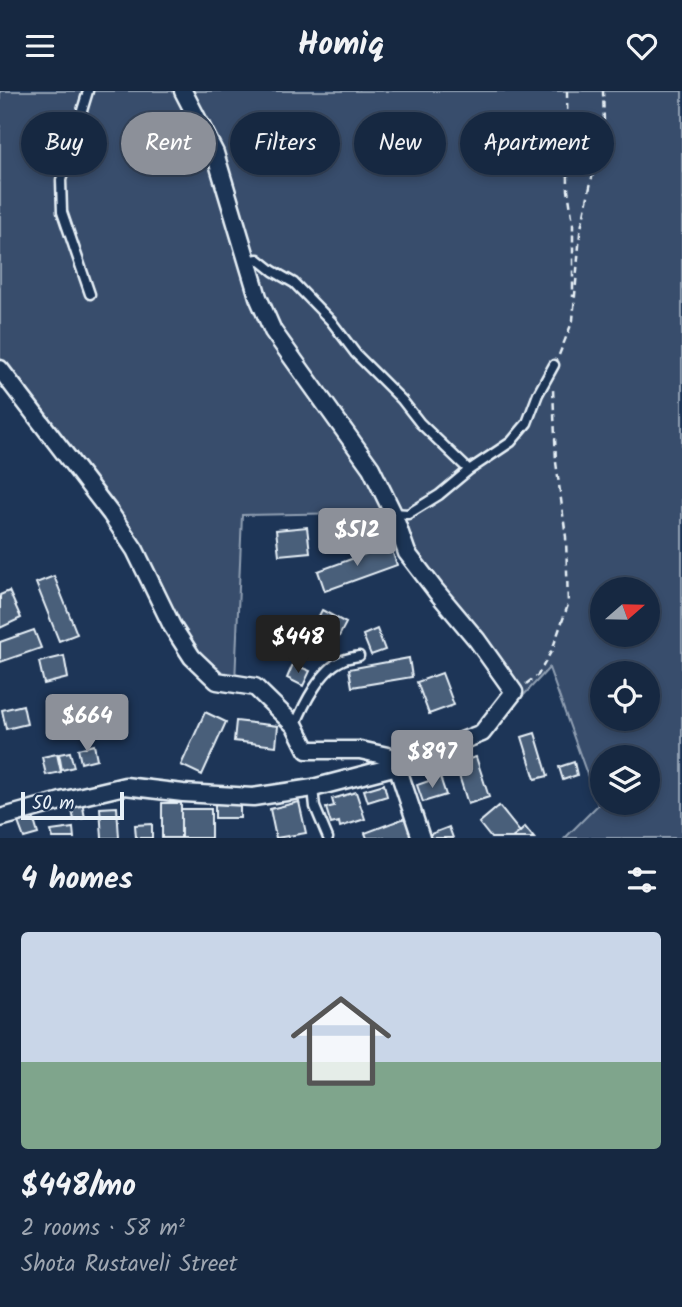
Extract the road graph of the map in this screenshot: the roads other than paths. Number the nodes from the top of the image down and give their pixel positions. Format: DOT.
graph roads {
  1 [pos="88,91"];
  2 [pos="183,91"];
  3 [pos="247,261"];
  4 [pos="90,294"];
  5 [pos="554,365"];
  6 [pos="0,369"];
  7 [pos="469,470"];
  8 [pos="393,513"];
  9 [pos="359,656"];
  10 [pos="295,726"];
  11 [pos="397,766"];
  12 [pos="313,788"];
  13 [pos="0,818"];
  14 [pos="327,838"];
  15 [pos="421,838"];
  1 -- 4 [label="lane"];
  2 -- 3 [label="street"];
  3 -- 7 [label="lane"];
  3 -- 8 [label="street"];
  5 -- 7 [label="lane"];
  6 -- 10 [label="street"];
  7 -- 8 [label="lane"];
  8 -- 11 [label="street"];
  9 -- 10 [label="lane"];
  10 -- 11 [label="street"];
  11 -- 12 [label="street"];
  11 -- 15 [label="street"];
  12 -- 13 [label="street"];
  12 -- 14 [label="lane"];
}
